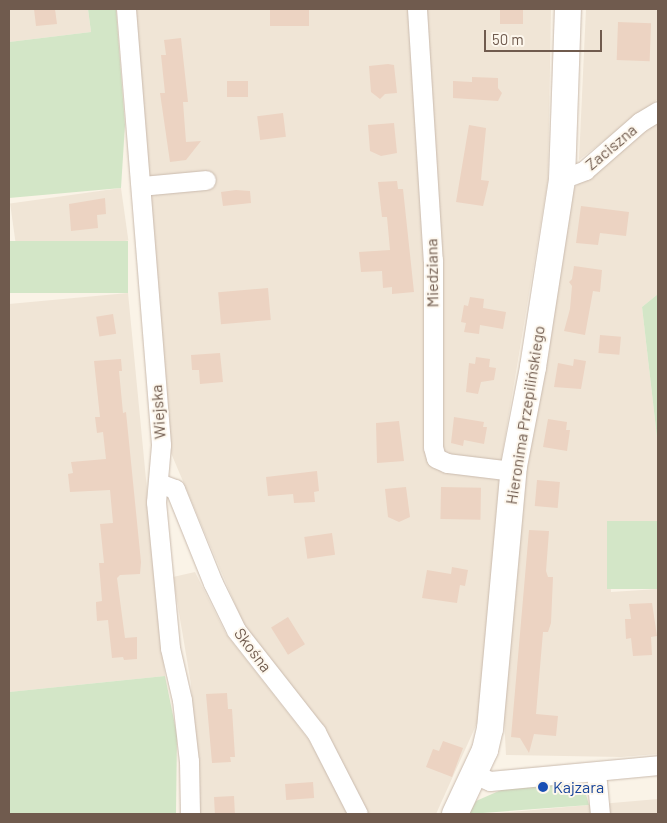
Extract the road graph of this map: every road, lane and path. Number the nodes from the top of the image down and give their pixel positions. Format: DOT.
graph roads {
  1 [pos="126,9"];
  2 [pos="417,9"];
  3 [pos="568,9"];
  4 [pos="658,111"];
  5 [pos="562,179"];
  6 [pos="206,180"];
  7 [pos="140,186"];
  8 [pos="513,471"];
  9 [pos="160,483"];
  10 [pos="658,766"];
  11 [pos="596,772"];
  12 [pos="474,774"];
  13 [pos="190,814"];
  14 [pos="358,814"];
  15 [pos="455,814"];
  16 [pos="600,814"];
  1 -- 7 [label="street, Wiejska"];
  2 -- 8 [label="street, Miedziana"];
  3 -- 5 [label="street, Hieronima Przepilińskiego"];
  4 -- 5 [label="street, Zaciszna"];
  5 -- 8 [label="street, Hieronima Przepilińskiego"];
  6 -- 7 [label="street"];
  7 -- 9 [label="street, Wiejska"];
  8 -- 12 [label="street, Hieronima Przepilińskiego"];
  9 -- 13 [label="street, Wiejska"];
  9 -- 14 [label="street, Skośna"];
  10 -- 11 [label="street"];
  11 -- 12 [label="street"];
  11 -- 16 [label="street"];
  12 -- 15 [label="street, Hieronima Przepilińskiego"];
}
